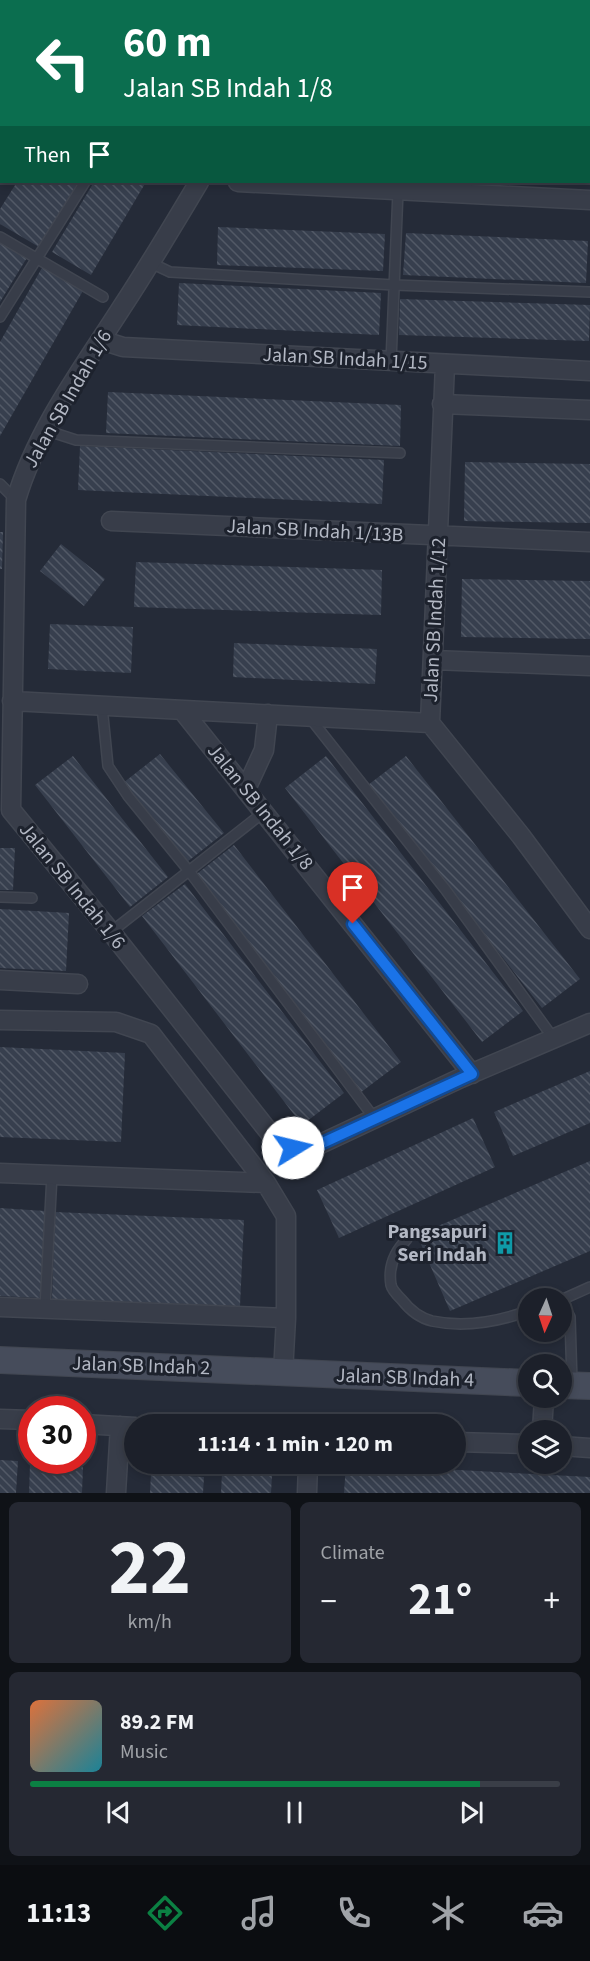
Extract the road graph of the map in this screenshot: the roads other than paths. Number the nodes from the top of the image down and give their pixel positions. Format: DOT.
graph roads {
  1 [pos="84,183"];
  2 [pos="198,183"];
  3 [pos="256,183"];
  4 [pos="398,191"];
  5 [pos="590,200"];
  6 [pos="0,237"];
  7 [pos="37,258"];
  8 [pos="151,262"];
  9 [pos="394,285"];
  10 [pos="590,292"];
  11 [pos="103,297"];
  12 [pos="0,317"];
  13 [pos="101,340"];
  14 [pos="391,362"];
  15 [pos="445,364"];
  16 [pos="590,371"];
  17 [pos="442,404"];
  18 [pos="590,410"];
  19 [pos="45,430"];
  20 [pos="400,453"];
  21 [pos="0,484"];
  22 [pos="16,500"];
  23 [pos="111,521"];
  24 [pos="439,536"];
  25 [pos="590,542"];
  26 [pos="434,660"];
  27 [pos="590,666"];
  28 [pos="12,701"];
  29 [pos="102,706"];
  30 [pos="182,710"];
  31 [pos="268,714"];
  32 [pos="309,717"];
  33 [pos="430,723"];
  34 [pos="246,789"];
  35 [pos="6,811"];
  36 [pos="264,812"];
  37 [pos="189,871"];
  38 [pos="0,897"];
  39 [pos="32,898"];
  40 [pos="590,929"];
  41 [pos="111,932"];
  42 [pos="0,980"];
  43 [pos="78,984"];
  44 [pos="0,1020"];
  45 [pos="590,1023"];
  46 [pos="554,1039"];
  47 [pos="472,1074"];
  48 [pos="375,1119"];
  49 [pos="0,1173"];
  50 [pos="52,1175"];
  51 [pos="266,1183"];
  52 [pos="407,1239"];
  53 [pos="590,1287"];
  54 [pos="572,1295"];
  55 [pos="0,1307"];
  56 [pos="45,1308"];
  57 [pos="518,1314"];
  58 [pos="286,1318"];
  59 [pos="571,1342"];
  60 [pos="0,1360"];
  61 [pos="283,1372"];
  62 [pos="518,1383"];
  63 [pos="574,1385"];
  64 [pos="0,1419"];
  65 [pos="18,1420"];
  66 [pos="96,1425"];
  67 [pos="124,1426"];
  68 [pos="466,1442"];
  69 [pos="518,1444"];
  70 [pos="572,1447"];
  71 [pos="124,1448"];
  72 [pos="590,1448"];
  73 [pos="308,1474"];
  74 [pos="116,1493"];
  75 [pos="307,1493"];
  1 -- 7 [label="lane"];
  2 -- 8 [label="street, Jalan SB Indah 1/6"];
  3 -- 4 [label="street"];
  4 -- 5 [label="street"];
  4 -- 9 [label="lane"];
  6 -- 7 [label="lane"];
  7 -- 11 [label="lane"];
  7 -- 12 [label="lane"];
  8 -- 9 [label="lane"];
  8 -- 13 [label="street, Jalan SB Indah 1/6"];
  9 -- 10 [label="lane"];
  9 -- 14 [label="lane"];
  13 -- 14 [label="street, Jalan SB Indah 1/15"];
  13 -- 19 [label="street, Jalan SB Indah 1/6"];
  14 -- 15 [label="street, Jalan SB Indah 1/15"];
  15 -- 16 [label="street, Jalan SB Indah 1/15"];
  15 -- 17 [label="street, Jalan SB Indah 1/12"];
  17 -- 18 [label="street"];
  17 -- 24 [label="street, Jalan SB Indah 1/12"];
  19 -- 20 [label="lane"];
  19 -- 22 [label="street, Jalan SB Indah 1/6"];
  21 -- 22 [label="lane"];
  22 -- 28 [label="street, Jalan SB Indah 1/6"];
  23 -- 24 [label="street, Jalan SB Indah 1/13B"];
  24 -- 25 [label="street, Jalan SB Indah 1/13B"];
  24 -- 26 [label="street, Jalan SB Indah 1/12"];
  26 -- 27 [label="street"];
  26 -- 33 [label="street, Jalan SB Indah 1/12"];
  28 -- 29 [label="street"];
  28 -- 35 [label="street, Jalan SB Indah 1/6"];
  29 -- 30 [label="street"];
  29 -- 37 [label="lane"];
  30 -- 31 [label="street"];
  30 -- 34 [label="street, Jalan SB Indah 1/8"];
  31 -- 32 [label="street"];
  31 -- 34 [label="street"];
  32 -- 33 [label="street"];
  32 -- 46 [label="lane"];
  33 -- 40 [label="street, Jalan SB Indah 1/12"];
  34 -- 36 [label="street, Jalan SB Indah 1/8"];
  35 -- 41 [label="street, Jalan SB Indah 1/6"];
  36 -- 37 [label="lane"];
  36 -- 47 [label="street, Jalan SB Indah 1/8"];
  37 -- 41 [label="lane"];
  37 -- 48 [label="lane"];
  38 -- 39 [label="lane"];
  41 -- 48 [label="street, Jalan SB Indah 1/6"];
  42 -- 43 [label="street"];
  44 -- 51 [label="street"];
  45 -- 46 [label="street"];
  46 -- 47 [label="street"];
  47 -- 48 [label="street"];
  49 -- 50 [label="street"];
  50 -- 51 [label="street"];
  50 -- 56 [label="lane"];
  51 -- 58 [label="street"];
  52 -- 57 [label="lane"];
  53 -- 54 [label="lane"];
  55 -- 56 [label="street"];
  56 -- 58 [label="street"];
  58 -- 61 [label="street"];
  59 -- 63 [label="lane"];
  60 -- 61 [label="street, Jalan SB Indah 2"];
  61 -- 62 [label="street, Jalan SB Indah 4"];
  64 -- 65 [label="street"];
  66 -- 67 [label="street"];
  68 -- 69 [label="street"];
  70 -- 72 [label="street"];
  71 -- 74 [label="street"];
  73 -- 75 [label="street"];
}
